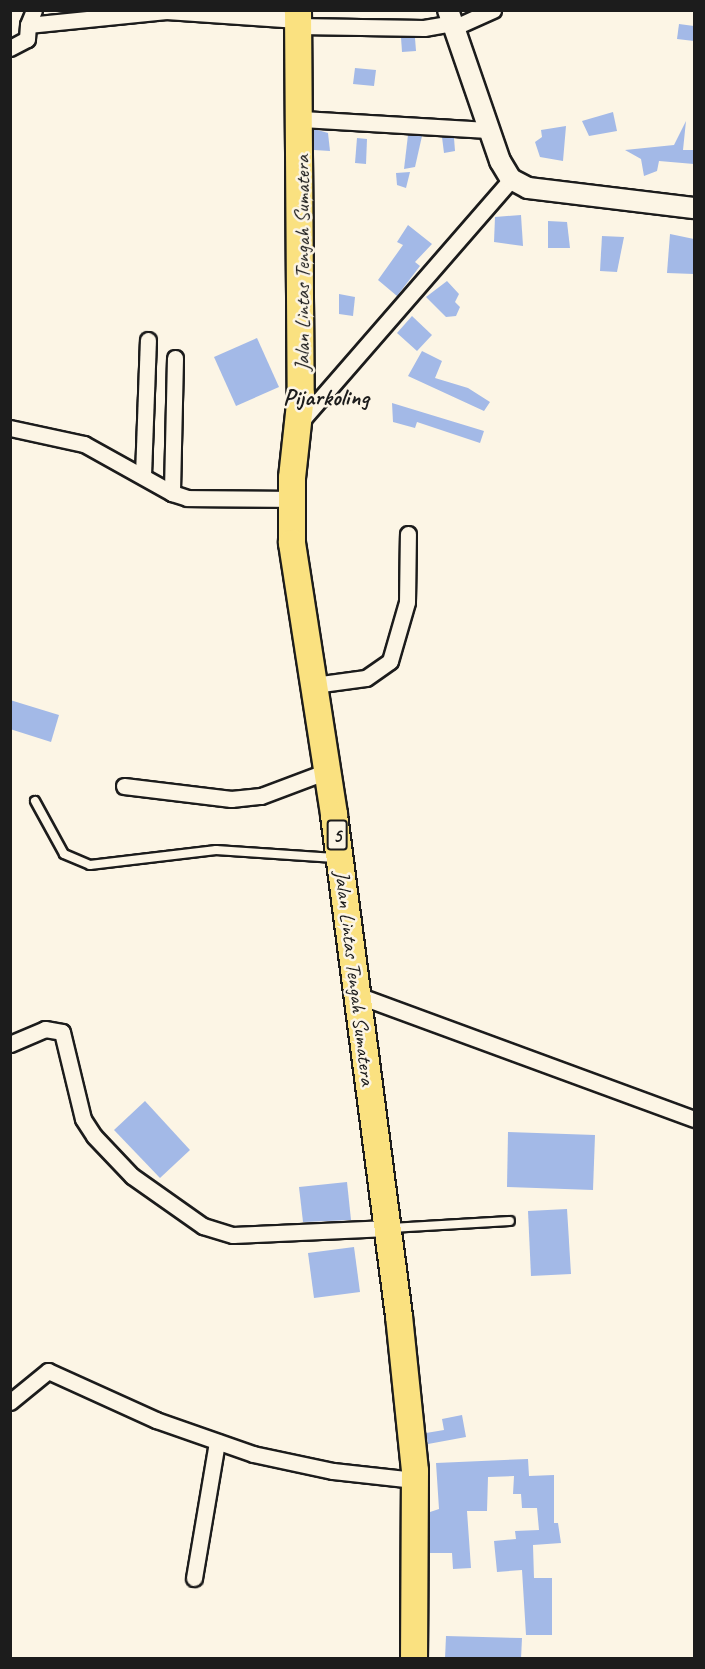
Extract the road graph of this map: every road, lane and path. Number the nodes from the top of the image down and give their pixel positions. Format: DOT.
graph roads {
  1 [pos="34,10"];
  2 [pos="493,10"];
  3 [pos="166,11"];
  4 [pos="298,19"];
  5 [pos="451,21"];
  6 [pos="28,25"];
  7 [pos="10,48"];
  8 [pos="302,119"];
  9 [pos="488,130"];
  10 [pos="512,179"];
  11 [pos="694,208"];
  12 [pos="148,340"];
  13 [pos="175,358"];
  14 [pos="298,424"];
  15 [pos="10,428"];
  16 [pos="143,476"];
  17 [pos="172,494"];
  18 [pos="292,499"];
  19 [pos="408,534"];
  20 [pos="314,685"];
  21 [pos="327,771"];
  22 [pos="124,786"];
  23 [pos="35,801"];
  24 [pos="340,859"];
  25 [pos="357,995"];
  26 [pos="10,1044"];
  27 [pos="694,1119"];
  28 [pos="510,1221"];
  29 [pos="387,1228"];
  30 [pos="10,1402"];
  31 [pos="217,1443"];
  32 [pos="415,1480"];
  33 [pos="194,1578"];
  34 [pos="414,1659"];
  1 -- 6 [label="street"];
  2 -- 5 [label="street"];
  3 -- 4 [label="street"];
  3 -- 6 [label="street"];
  4 -- 5 [label="street"];
  4 -- 8 [label="highway, Jalan Lintas Tengah Sumatera / 5"];
  5 -- 9 [label="street"];
  6 -- 7 [label="street"];
  8 -- 9 [label="street"];
  8 -- 14 [label="highway, Jalan Lintas Tengah Sumatera / 5"];
  9 -- 10 [label="street"];
  10 -- 11 [label="street"];
  10 -- 14 [label="street"];
  12 -- 16 [label="street"];
  13 -- 17 [label="street"];
  14 -- 18 [label="highway, Jalan Lintas Tengah Sumatera / 5"];
  15 -- 16 [label="street"];
  16 -- 17 [label="street"];
  17 -- 18 [label="street"];
  18 -- 20 [label="highway, Jalan Lintas Tengah Sumatera / 5"];
  19 -- 20 [label="street"];
  20 -- 21 [label="highway, Jalan Lintas Tengah Sumatera / 5"];
  21 -- 22 [label="street"];
  21 -- 24 [label="highway, Jalan Lintas Tengah Sumatera / 5"];
  23 -- 24 [label="lane"];
  24 -- 25 [label="highway, Jalan Lintas Tengah Sumatera / 5"];
  25 -- 27 [label="street"];
  25 -- 29 [label="highway, Jalan Lintas Tengah Sumatera / 5"];
  26 -- 29 [label="street"];
  28 -- 29 [label="lane"];
  29 -- 32 [label="highway, Jalan Lintas Tengah Sumatera / 5"];
  30 -- 31 [label="street"];
  31 -- 32 [label="street"];
  31 -- 33 [label="street"];
  32 -- 34 [label="highway, Jalan Lintas Tengah Sumatera / 5"];
}
